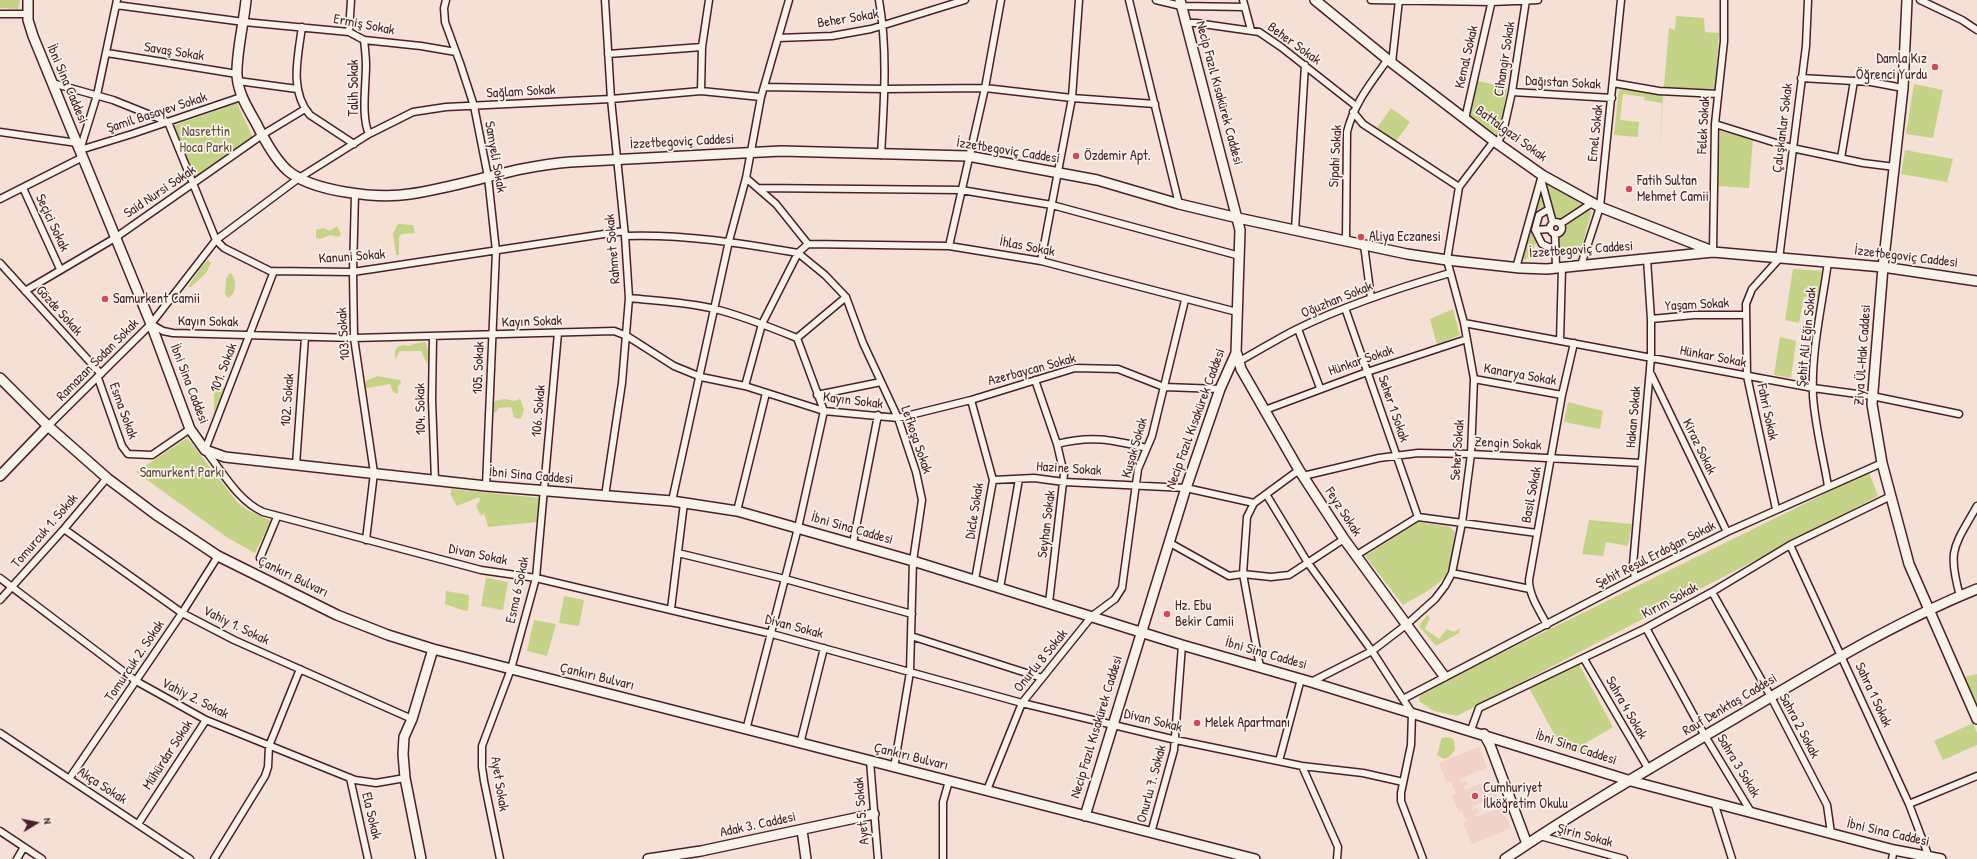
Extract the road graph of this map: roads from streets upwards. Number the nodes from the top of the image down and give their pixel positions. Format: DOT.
graph roads {
  1 [pos="28,0"];
  2 [pos="246,0"];
  3 [pos="351,0"];
  4 [pos="446,0"];
  5 [pos="605,0"];
  6 [pos="709,0"];
  7 [pos="789,0"];
  8 [pos="879,0"];
  9 [pos="965,0"];
  10 [pos="1000,0"];
  11 [pos="1079,0"];
  12 [pos="1129,0"];
  13 [pos="1156,0"];
  14 [pos="1243,0"];
  15 [pos="1315,0"];
  16 [pos="1370,0"];
  17 [pos="1526,0"];
  18 [pos="1538,0"];
  19 [pos="1620,0"];
  20 [pos="1724,0"];
  21 [pos="1808,0"];
  22 [pos="1907,0"];
  23 [pos="1920,0"];
  24 [pos="1399,1"];
  25 [pos="1492,1"];
  26 [pos="117,2"];
  27 [pos="1181,3"];
  28 [pos="1245,7"];
  29 [pos="0,14"];
  30 [pos="28,14"];
  31 [pos="244,22"];
  32 [pos="1185,23"];
  33 [pos="883,26"];
  34 [pos="302,27"];
  35 [pos="1251,30"];
  36 [pos="1977,30"];
  37 [pos="349,32"];
  38 [pos="778,38"];
  39 [pos="364,40"];
  40 [pos="702,47"];
  41 [pos="456,52"];
  42 [pos="107,53"];
  43 [pos="608,54"];
  44 [pos="1390,61"];
  45 [pos="1305,65"];
  46 [pos="237,78"];
  47 [pos="1801,78"];
  48 [pos="1854,81"];
  49 [pos="52,83"];
  50 [pos="1613,83"];
  51 [pos="764,87"];
  52 [pos="985,88"];
  53 [pos="1903,88"];
  54 [pos="884,89"];
  55 [pos="297,90"];
  56 [pos="701,91"];
  57 [pos="1512,92"];
  58 [pos="1718,94"];
  59 [pos="97,95"];
  60 [pos="241,97"];
  61 [pos="761,97"];
  62 [pos="1072,98"];
  63 [pos="1612,98"];
  64 [pos="611,99"];
  65 [pos="1155,104"];
  66 [pos="474,106"];
  67 [pos="1354,108"];
  68 [pos="305,109"];
  69 [pos="1465,119"];
  70 [pos="168,122"];
  71 [pos="1715,124"];
  72 [pos="0,132"];
  73 [pos="369,134"];
  74 [pos="262,135"];
  75 [pos="1495,142"];
  76 [pos="354,144"];
  77 [pos="1792,148"];
  78 [pos="80,150"];
  79 [pos="750,152"];
  80 [pos="882,154"];
  81 [pos="968,156"];
  82 [pos="1841,158"];
  83 [pos="616,160"];
  84 [pos="1895,167"];
  85 [pos="1057,172"];
  86 [pos="488,177"];
  87 [pos="1542,177"];
  88 [pos="299,178"];
  89 [pos="746,178"];
  90 [pos="193,184"];
  91 [pos="1459,187"];
  92 [pos="23,188"];
  93 [pos="758,188"];
  94 [pos="961,190"];
  95 [pos="355,194"];
  96 [pos="0,199"];
  97 [pos="1179,204"];
  98 [pos="1052,205"];
  99 [pos="1596,205"];
  100 [pos="1549,209"];
  101 [pos="1238,218"];
  102 [pos="1560,224"];
  103 [pos="1551,226"];
  104 [pos="1295,230"];
  105 [pos="1535,230"];
  106 [pos="624,233"];
  107 [pos="1555,235"];
  108 [pos="115,238"];
  109 [pos="216,240"];
  110 [pos="729,241"];
  111 [pos="1346,241"];
  112 [pos="808,244"];
  113 [pos="1364,245"];
  114 [pos="949,246"];
  115 [pos="1555,250"];
  116 [pos="496,251"];
  117 [pos="1713,252"];
  118 [pos="798,254"];
  119 [pos="1240,256"];
  120 [pos="1779,258"];
  121 [pos="1647,259"];
  122 [pos="1447,260"];
  123 [pos="1041,261"];
  124 [pos="1828,262"];
  125 [pos="0,263"];
  126 [pos="1581,265"];
  127 [pos="1883,267"];
  128 [pos="1516,268"];
  129 [pos="1559,268"];
  130 [pos="60,269"];
  131 [pos="274,272"];
  132 [pos="353,272"];
  133 [pos="1450,273"];
  134 [pos="1977,281"];
  135 [pos="25,291"];
  136 [pos="846,297"];
  137 [pos="629,298"];
  138 [pos="1371,298"];
  139 [pos="1185,300"];
  140 [pos="1346,308"];
  141 [pos="715,309"];
  142 [pos="1237,312"];
  143 [pos="1745,315"];
  144 [pos="1651,319"];
  145 [pos="1464,323"];
  146 [pos="151,324"];
  147 [pos="762,324"];
  148 [pos="1298,328"];
  149 [pos="558,333"];
  150 [pos="250,334"];
  151 [pos="492,335"];
  152 [pos="627,336"];
  153 [pos="305,337"];
  154 [pos="433,337"];
  155 [pos="354,338"];
  156 [pos="797,338"];
  157 [pos="1467,339"];
  158 [pos="1560,341"];
  159 [pos="1574,344"];
  160 [pos="1237,357"];
  161 [pos="1651,357"];
  162 [pos="1367,372"];
  163 [pos="1650,372"];
  164 [pos="99,376"];
  165 [pos="1747,376"];
  166 [pos="701,377"];
  167 [pos="0,378"];
  168 [pos="1035,380"];
  169 [pos="1474,380"];
  170 [pos="881,382"];
  171 [pos="745,386"];
  172 [pos="1164,387"];
  173 [pos="1320,388"];
  174 [pos="1813,388"];
  175 [pos="1220,389"];
  176 [pos="766,393"];
  177 [pos="817,395"];
  178 [pos="1562,395"];
  179 [pos="1872,396"];
  180 [pos="971,400"];
  181 [pos="1265,410"];
  182 [pos="824,411"];
  183 [pos="1959,414"];
  184 [pos="878,416"];
  185 [pos="898,418"];
  186 [pos="48,426"];
  187 [pos="190,429"];
  188 [pos="1057,444"];
  189 [pos="1147,448"];
  190 [pos="205,450"];
  191 [pos="1471,454"];
  192 [pos="1396,455"];
  193 [pos="1552,458"];
  194 [pos="1641,463"];
  195 [pos="1882,463"];
  196 [pos="296,465"];
  197 [pos="374,472"];
  198 [pos="1301,473"];
  199 [pos="0,476"];
  200 [pos="107,478"];
  201 [pos="1019,479"];
  202 [pos="435,480"];
  203 [pos="993,480"];
  204 [pos="1064,482"];
  205 [pos="1136,485"];
  206 [pos="486,486"];
  207 [pos="1828,486"];
  208 [pos="1186,488"];
  209 [pos="544,491"];
  210 [pos="1266,494"];
  211 [pos="605,496"];
  212 [pos="1891,496"];
  213 [pos="672,501"];
  214 [pos="1254,502"];
  215 [pos="684,503"];
  216 [pos="1977,506"];
  217 [pos="1776,509"];
  218 [pos="737,511"];
  219 [pos="278,517"];
  220 [pos="1418,517"];
  221 [pos="1462,523"];
  222 [pos="798,528"];
  223 [pos="64,529"];
  224 [pos="1728,532"];
  225 [pos="1537,533"];
  226 [pos="366,540"];
  227 [pos="1344,540"];
  228 [pos="853,543"];
  229 [pos="1170,543"];
  230 [pos="1790,545"];
  231 [pos="678,553"];
  232 [pos="218,556"];
  233 [pos="1356,556"];
  234 [pos="260,558"];
  235 [pos="913,561"];
  236 [pos="1308,563"];
  237 [pos="1452,573"];
  238 [pos="1243,574"];
  239 [pos="0,578"];
  240 [pos="536,578"];
  241 [pos="1635,578"];
  242 [pos="786,579"];
  243 [pos="975,580"];
  244 [pos="11,588"];
  245 [pos="1000,588"];
  246 [pos="1530,589"];
  247 [pos="1977,590"];
  248 [pos="1712,592"];
  249 [pos="1960,596"];
  250 [pos="0,600"];
  251 [pos="1050,603"];
  252 [pos="671,609"];
  253 [pos="1929,611"];
  254 [pos="182,613"];
  255 [pos="912,614"];
  256 [pos="1092,616"];
  257 [pos="1406,625"];
  258 [pos="1547,625"];
  259 [pos="1646,628"];
  260 [pos="1140,632"];
  261 [pos="772,634"];
  262 [pos="911,636"];
  263 [pos="1182,645"];
  264 [pos="824,648"];
  265 [pos="433,649"];
  266 [pos="1372,651"];
  267 [pos="1842,657"];
  268 [pos="1584,659"];
  269 [pos="1260,668"];
  270 [pos="300,669"];
  271 [pos="511,669"];
  272 [pos="910,672"];
  273 [pos="1444,676"];
  274 [pos="1042,678"];
  275 [pos="1301,679"];
  276 [pos="136,681"];
  277 [pos="1311,682"];
  278 [pos="1771,697"];
  279 [pos="1403,699"];
  280 [pos="1022,703"];
  281 [pos="1412,713"];
  282 [pos="1977,719"];
  283 [pos="206,720"];
  284 [pos="412,720"];
  285 [pos="1112,724"];
  286 [pos="746,730"];
  287 [pos="1471,730"];
  288 [pos="0,733"];
  289 [pos="1484,734"];
  290 [pos="1705,736"];
  291 [pos="1176,740"];
  292 [pos="800,744"];
  293 [pos="269,746"];
  294 [pos="1279,761"];
  295 [pos="870,762"];
  296 [pos="1302,766"];
  297 [pos="894,768"];
  298 [pos="1649,770"];
  299 [pos="1977,776"];
  300 [pos="350,778"];
  301 [pos="405,778"];
  302 [pos="69,779"];
  303 [pos="949,781"];
  304 [pos="1631,781"];
  305 [pos="1403,782"];
  306 [pos="987,790"];
  307 [pos="1714,802"];
  308 [pos="1909,804"];
  309 [pos="1752,812"];
  310 [pos="874,814"];
  311 [pos="1085,816"];
  312 [pos="138,824"];
  313 [pos="802,830"];
  314 [pos="0,832"];
  315 [pos="1151,833"];
  316 [pos="1831,833"];
  317 [pos="1540,836"];
  318 [pos="1527,844"];
  319 [pos="24,847"];
  320 [pos="1893,854"];
  321 [pos="1929,857"];
  322 [pos="16,859"];
  323 [pos="42,859"];
  324 [pos="190,859"];
  325 [pos="214,859"];
  326 [pos="368,859"];
  327 [pos="421,859"];
  328 [pos="500,859"];
  329 [pos="648,859"];
  330 [pos="806,859"];
  331 [pos="878,859"];
  332 [pos="943,859"];
  333 [pos="1255,859"];
  334 [pos="1337,859"];
  335 [pos="1423,859"];
  336 [pos="1506,859"];
  337 [pos="1624,859"];
  338 [pos="1732,859"];
  339 [pos="1941,859"];
  1 -- 30 [label="street, İbni Sina Caddesi"];
  2 -- 31 [label="street, İzzetbegoviç Caddesi"];
  3 -- 37 [label="street"];
  4 -- 41 [label="street, Samyeli Sokak"];
  5 -- 43 [label="street, Rahmet Sokak"];
  6 -- 40 [label="street"];
  7 -- 38 [label="street"];
  8 -- 33 [label="street"];
  9 -- 33 [label="street, Beher Sokak"];
  10 -- 52 [label="street"];
  11 -- 62 [label="street"];
  12 -- 65 [label="street"];
  13 -- 27 [label="street"];
  14 -- 28 [label="street"];
  15 -- 44 [label="street, Battalgazi Sokak"];
  16 -- 24 [label="street"];
  17 -- 18 [label="street"];
  17 -- 25 [label="street"];
  17 -- 57 [label="street, Cihangir Sokak"];
  19 -- 50 [label="street, Emel Sokak"];
  20 -- 58 [label="street, Felek Sokak"];
  21 -- 47 [label="street, Çalışkanlar Sokak"];
  22 -- 53 [label="street, Ziya Ül-Hak Caddesi"];
  23 -- 36 [label="street"];
  24 -- 25 [label="street"];
  24 -- 44 [label="street"];
  25 -- 69 [label="street, Kemal Sokak"];
  26 -- 31 [label="street, Ermiş Sokak"];
  26 -- 42 [label="street"];
  27 -- 28 [label="street"];
  27 -- 32 [label="street, Necip Fazıl Kısakürek Caddesi"];
  28 -- 35 [label="street"];
  29 -- 30 [label="street"];
  30 -- 49 [label="street, İbni Sina Caddesi"];
  31 -- 34 [label="street, Ermiş Sokak"];
  31 -- 46 [label="street, İzzetbegoviç Caddesi"];
  32 -- 35 [label="street, Beher Sokak"];
  32 -- 101 [label="street, Necip Fazıl Kısakürek Caddesi"];
  33 -- 38 [label="street, Beher Sokak"];
  33 -- 54 [label="street"];
  34 -- 37 [label="street, Ermiş Sokak"];
  34 -- 55 [label="street"];
  35 -- 45 [label="street, Beher Sokak"];
  37 -- 39 [label="street, Ermiş Sokak"];
  38 -- 51 [label="street"];
  39 -- 41 [label="street, Ermiş Sokak"];
  39 -- 73 [label="street, Talih Sokak"];
  40 -- 43 [label="street"];
  40 -- 56 [label="street"];
  41 -- 66 [label="street, Samyeli Sokak"];
  42 -- 46 [label="street, Savaş Sokak"];
  42 -- 59 [label="street"];
  43 -- 64 [label="street, Rahmet Sokak"];
  44 -- 67 [label="street, Sipahi Sokak"];
  44 -- 69 [label="street, Battalgazi Sokak"];
  45 -- 67 [label="street, Beher Sokak"];
  45 -- 104 [label="street"];
  46 -- 55 [label="street, Savaş Sokak"];
  46 -- 60 [label="street, İzzetbegoviç Caddesi"];
  47 -- 48 [label="street"];
  47 -- 77 [label="street, Çalışkanlar Sokak"];
  48 -- 53 [label="street"];
  48 -- 82 [label="street"];
  49 -- 59 [label="street"];
  49 -- 78 [label="street, İbni Sina Caddesi"];
  50 -- 58 [label="street, Dağıstan Sokak"];
  50 -- 63 [label="street, Emel Sokak"];
  51 -- 54 [label="street"];
  51 -- 61 [label="street"];
  52 -- 54 [label="street"];
  52 -- 62 [label="street"];
  52 -- 81 [label="street"];
  53 -- 84 [label="street, Ziya Ül-Hak Caddesi"];
  54 -- 80 [label="street"];
  55 -- 68 [label="street"];
  56 -- 61 [label="street, Sağlam Sokak"];
  56 -- 64 [label="street, Sağlam Sokak"];
  57 -- 63 [label="street, Dağıstan Sokak"];
  57 -- 75 [label="street, Cihangir Sokak"];
  58 -- 71 [label="street, Felek Sokak"];
  59 -- 70 [label="street"];
  59 -- 78 [label="street"];
  60 -- 70 [label="street, Şamil Basayev Sokak"];
  60 -- 74 [label="street, İzzetbegoviç Caddesi"];
  61 -- 79 [label="street"];
  62 -- 65 [label="street"];
  62 -- 85 [label="street"];
  63 -- 99 [label="street, Emel Sokak"];
  64 -- 66 [label="street, Sağlam Sokak"];
  64 -- 83 [label="street, Rahmet Sokak"];
  65 -- 97 [label="street"];
  66 -- 73 [label="street, Sağlam Sokak"];
  66 -- 86 [label="street, Samyeli Sokak"];
  67 -- 91 [label="street, Beher Sokak"];
  67 -- 111 [label="street, Sipahi Sokak"];
  68 -- 74 [label="street, Said Nursi Sokak"];
  68 -- 76 [label="street"];
  69 -- 75 [label="street, Battalgazi Sokak"];
  70 -- 78 [label="street, Şamil Basayev Sokak"];
  70 -- 90 [label="street"];
  71 -- 77 [label="street"];
  71 -- 117 [label="street, Felek Sokak"];
  72 -- 78 [label="street"];
  73 -- 76 [label="street, Sağlam Sokak"];
  74 -- 88 [label="street, İzzetbegoviç Caddesi"];
  74 -- 90 [label="street, Said Nursi Sokak"];
  75 -- 87 [label="street, Battalgazi Sokak"];
  75 -- 91 [label="street, Cihangir Sokak"];
  76 -- 88 [label="street, Sağlam Sokak"];
  77 -- 82 [label="street"];
  77 -- 120 [label="street, Çalışkanlar Sokak"];
  78 -- 92 [label="street, Şamil Basayev Sokak"];
  78 -- 108 [label="street, İbni Sina Caddesi"];
  79 -- 80 [label="street, İzzetbegoviç Caddesi"];
  79 -- 83 [label="street, İzzetbegoviç Caddesi"];
  79 -- 89 [label="street"];
  80 -- 81 [label="street, İzzetbegoviç Caddesi"];
  81 -- 85 [label="street, İzzetbegoviç Caddesi"];
  81 -- 94 [label="street"];
  82 -- 84 [label="street"];
  83 -- 86 [label="street, İzzetbegoviç Caddesi"];
  83 -- 106 [label="street, Rahmet Sokak"];
  84 -- 127 [label="street, Ziya Ül-Hak Caddesi"];
  85 -- 97 [label="street, İzzetbegoviç Caddesi"];
  85 -- 98 [label="street"];
  86 -- 95 [label="street, İzzetbegoviç Caddesi"];
  86 -- 116 [label="street, Samyeli Sokak"];
  87 -- 99 [label="street, Battalgazi Sokak"];
  87 -- 100 [label="street"];
  87 -- 128 [label="street"];
  88 -- 95 [label="street, İzzetbegoviç Caddesi"];
  88 -- 109 [label="street, Ramazan Sodan Sokak"];
  89 -- 93 [label="street"];
  89 -- 110 [label="street"];
  90 -- 108 [label="street, Said Nursi Sokak"];
  90 -- 109 [label="street"];
  91 -- 122 [label="street, Cihangir Sokak"];
  92 -- 96 [label="street, Şamil Basayev Sokak"];
  92 -- 130 [label="street, Seçici Sokak"];
  93 -- 94 [label="street"];
  93 -- 112 [label="street"];
  94 -- 98 [label="street"];
  94 -- 114 [label="street"];
  95 -- 132 [label="street, 103. Sokak"];
  97 -- 101 [label="street, İzzetbegoviç Caddesi"];
  98 -- 119 [label="street"];
  98 -- 123 [label="street"];
  99 -- 102 [label="street"];
  99 -- 117 [label="street, Battalgazi Sokak"];
  99 -- 126 [label="street, Emel Sokak"];
  100 -- 103 [label="street"];
  100 -- 105 [label="street"];
  101 -- 104 [label="street, İzzetbegoviç Caddesi"];
  101 -- 119 [label="street, Necip Fazıl Kısakürek Caddesi"];
  102 -- 103 [label="street"];
  102 -- 107 [label="street"];
  103 -- 105 [label="street"];
  103 -- 107 [label="street"];
  104 -- 111 [label="street, İzzetbegoviç Caddesi"];
  105 -- 115 [label="street"];
  106 -- 110 [label="street, Kanuni Sokak"];
  106 -- 116 [label="street, Kanuni Sokak"];
  106 -- 137 [label="street, Rahmet Sokak"];
  107 -- 115 [label="street"];
  108 -- 130 [label="street, Said Nursi Sokak"];
  108 -- 146 [label="street, İbni Sina Caddesi"];
  109 -- 131 [label="street, Kanuni Sokak"];
  109 -- 146 [label="street, Ramazan Sodan Sokak"];
  110 -- 118 [label="street, Kanuni Sokak"];
  110 -- 141 [label="street"];
  111 -- 113 [label="street, İzzetbegoviç Caddesi"];
  112 -- 114 [label="street, İhlas Sokak"];
  112 -- 118 [label="street"];
  113 -- 122 [label="street, İzzetbegoviç Caddesi"];
  113 -- 138 [label="street"];
  114 -- 123 [label="street, İhlas Sokak"];
  115 -- 129 [label="street"];
  116 -- 132 [label="street, Kanuni Sokak"];
  116 -- 151 [label="street, 105. Sokak"];
  117 -- 120 [label="street, İzzetbegoviç Caddesi"];
  117 -- 121 [label="street, İzzetbegoviç Caddesi"];
  118 -- 136 [label="street, Lefkoşa Sokak"];
  118 -- 147 [label="street"];
  119 -- 142 [label="street, Necip Fazıl Kısakürek Caddesi"];
  120 -- 124 [label="street, İzzetbegoviç Caddesi"];
  120 -- 143 [label="street, Fahri Sokak"];
  121 -- 126 [label="street, İzzetbegoviç Caddesi"];
  121 -- 144 [label="street, Hakan Sokak"];
  122 -- 128 [label="street, İzzetbegoviç Caddesi"];
  122 -- 133 [label="street, Seher Sokak"];
  123 -- 139 [label="street, İhlas Sokak"];
  124 -- 127 [label="street, İzzetbegoviç Caddesi"];
  124 -- 174 [label="street, Şehit Ali Eğin Sokak"];
  125 -- 135 [label="street, Gözde Sokak"];
  126 -- 129 [label="street, İzzetbegoviç Caddesi"];
  127 -- 134 [label="street, İzzetbegoviç Caddesi"];
  127 -- 179 [label="street, Ziya Ül-Hak Caddesi"];
  128 -- 129 [label="street, İzzetbegoviç Caddesi"];
  129 -- 158 [label="street"];
  130 -- 135 [label="street, Said Nursi Sokak"];
  131 -- 132 [label="street, Kanuni Sokak"];
  131 -- 150 [label="street, 101. Sokak"];
  132 -- 155 [label="street, 103. Sokak"];
  133 -- 138 [label="street, Oğuzhan Sokak"];
  133 -- 145 [label="street, Seher Sokak"];
  135 -- 164 [label="street, Gözde Sokak"];
  136 -- 156 [label="street"];
  136 -- 170 [label="street, Lefkoşa Sokak"];
  137 -- 141 [label="street"];
  137 -- 152 [label="street, Rahmet Sokak"];
  138 -- 140 [label="street, Oğuzhan Sokak"];
  139 -- 142 [label="street, İhlas Sokak"];
  139 -- 172 [label="street, Kuşak Sokak"];
  140 -- 148 [label="street, Oğuzhan Sokak"];
  140 -- 162 [label="street, Seher 1 Sokak"];
  141 -- 147 [label="street"];
  141 -- 166 [label="street"];
  142 -- 160 [label="street, Necip Fazıl Kısakürek Caddesi"];
  143 -- 144 [label="street, Yaşam Sokak"];
  143 -- 165 [label="street, Fahri Sokak"];
  144 -- 161 [label="street, Hakan Sokak"];
  145 -- 157 [label="street, Seher Sokak"];
  145 -- 158 [label="street, Hünkar Sokak"];
  146 -- 150 [label="street, Kayın Sokak"];
  146 -- 164 [label="street, Ramazan Sodan Sokak"];
  146 -- 187 [label="street, İbni Sina Caddesi"];
  147 -- 156 [label="street"];
  147 -- 171 [label="street"];
  148 -- 160 [label="street, Oğuzhan Sokak"];
  148 -- 173 [label="street"];
  149 -- 151 [label="street, Kayın Sokak"];
  149 -- 152 [label="street, Kayın Sokak"];
  149 -- 209 [label="street, 106. Sokak"];
  150 -- 153 [label="street, Kayın Sokak"];
  150 -- 190 [label="street, 101. Sokak"];
  151 -- 154 [label="street, Kayın Sokak"];
  151 -- 206 [label="street, 105. Sokak"];
  152 -- 166 [label="street, Kayın Sokak"];
  152 -- 211 [label="street, Rahmet Sokak"];
  153 -- 155 [label="street, Kayın Sokak"];
  153 -- 196 [label="street, 102. Sokak"];
  154 -- 155 [label="street, Kayın Sokak"];
  154 -- 202 [label="street, 104. Sokak"];
  155 -- 197 [label="street, 103. Sokak"];
  156 -- 177 [label="street"];
  157 -- 162 [label="street, Hünkar Sokak"];
  157 -- 169 [label="street, Seher Sokak"];
  158 -- 159 [label="street, Hünkar Sokak"];
  159 -- 161 [label="street, Hünkar Sokak"];
  159 -- 178 [label="street, Basil Sokak"];
  160 -- 175 [label="street, Necip Fazıl Kısakürek Caddesi"];
  160 -- 181 [label="street, Feyz Sokak"];
  161 -- 163 [label="street, Hakan Sokak"];
  161 -- 165 [label="street, Hünkar Sokak"];
  162 -- 173 [label="street, Hünkar Sokak"];
  162 -- 192 [label="street, Seher 1 Sokak"];
  163 -- 194 [label="street, Hakan Sokak"];
  163 -- 224 [label="street, Kiraz Sokak"];
  164 -- 186 [label="street, Ramazan Sodan Sokak"];
  164 -- 187 [label="street, Esma Sokak"];
  165 -- 174 [label="street, Hünkar Sokak"];
  165 -- 217 [label="street, Fahri Sokak"];
  166 -- 171 [label="street, Kayın Sokak"];
  166 -- 213 [label="street"];
  167 -- 186 [label="street, Çankırı Bulvarı"];
  168 -- 172 [label="street, Azerbaycan Sokak"];
  168 -- 180 [label="street, Azerbaycan Sokak"];
  168 -- 188 [label="street, Seyhan Sokak"];
  169 -- 178 [label="street, Kanarya Sokak"];
  169 -- 191 [label="street, Seher Sokak"];
  170 -- 177 [label="street"];
  170 -- 185 [label="street, Lefkoşa Sokak"];
  171 -- 176 [label="street, Kayın Sokak"];
  172 -- 175 [label="street, Azerbaycan Sokak"];
  172 -- 189 [label="street, Kuşak Sokak"];
  173 -- 181 [label="street, Hünkar Sokak"];
  174 -- 179 [label="street, Hünkar Sokak"];
  174 -- 207 [label="street, Şehit Ali Eğin Sokak"];
  175 -- 208 [label="street, Necip Fazıl Kısakürek Caddesi"];
  176 -- 182 [label="street, Kayın Sokak"];
  176 -- 218 [label="street"];
  177 -- 182 [label="street"];
  178 -- 193 [label="street, Basil Sokak"];
  179 -- 183 [label="street, Hünkar Sokak"];
  179 -- 195 [label="street, Ziya Ül-Hak Caddesi"];
  180 -- 185 [label="street, Azerbaycan Sokak"];
  180 -- 203 [label="street, Dicle Sokak"];
  181 -- 198 [label="street, Feyz Sokak"];
  182 -- 184 [label="street, Kayın Sokak"];
  182 -- 222 [label="street"];
  184 -- 185 [label="street, Kayın Sokak"];
  184 -- 228 [label="street"];
  185 -- 235 [label="street, Lefkoşa Sokak"];
  186 -- 199 [label="street"];
  186 -- 200 [label="street, Çankırı Bulvarı"];
  187 -- 190 [label="street, İbni Sina Caddesi"];
  188 -- 189 [label="street"];
  188 -- 204 [label="street, Seyhan Sokak"];
  189 -- 205 [label="street, Kuşak Sokak"];
  190 -- 196 [label="street, İbni Sina Caddesi"];
  190 -- 219 [label="street, Divan Sokak"];
  191 -- 192 [label="street, Zengin Sokak"];
  191 -- 193 [label="street, Zengin Sokak"];
  191 -- 221 [label="street, Seher Sokak"];
  192 -- 198 [label="street, Zengin Sokak"];
  192 -- 220 [label="street, Seher 1 Sokak"];
  193 -- 194 [label="street, Zengin Sokak"];
  193 -- 225 [label="street, Basil Sokak"];
  194 -- 241 [label="street, Hakan Sokak"];
  195 -- 207 [label="street, Şehit Resul Erdoğan Sokak"];
  195 -- 212 [label="street, Ziya Ül-Hak Caddesi"];
  196 -- 197 [label="street, İbni Sina Caddesi"];
  197 -- 202 [label="street, İbni Sina Caddesi"];
  197 -- 226 [label="street, 103. Sokak"];
  198 -- 210 [label="street"];
  198 -- 227 [label="street, Feyz Sokak"];
  200 -- 223 [label="street, Tomurcuk 1. Sokak"];
  200 -- 232 [label="street, Çankırı Bulvarı"];
  201 -- 203 [label="street, Hazine Sokak"];
  201 -- 204 [label="street, Hazine Sokak"];
  201 -- 245 [label="street"];
  202 -- 206 [label="street, İbni Sina Caddesi"];
  203 -- 243 [label="street, Dicle Sokak"];
  204 -- 205 [label="street, Hazine Sokak"];
  204 -- 251 [label="street, Seyhan Sokak"];
  205 -- 208 [label="street, Hazine Sokak"];
  205 -- 256 [label="street, Kuşak Sokak"];
  206 -- 209 [label="street, İbni Sina Caddesi"];
  207 -- 217 [label="street, Şehit Resul Erdoğan Sokak"];
  208 -- 214 [label="street, Hazine Sokak"];
  208 -- 229 [label="street, Necip Fazıl Kısakürek Caddesi"];
  209 -- 211 [label="street, İbni Sina Caddesi"];
  209 -- 240 [label="street, Esma 6 Sokak"];
  210 -- 214 [label="street"];
  210 -- 236 [label="street"];
  211 -- 213 [label="street, İbni Sina Caddesi"];
  212 -- 230 [label="street, Kırım Sokak"];
  212 -- 253 [label="street, Ziya Ül-Hak Caddesi"];
  213 -- 215 [label="street, İbni Sina Caddesi"];
  214 -- 238 [label="street"];
  215 -- 218 [label="street, İbni Sina Caddesi"];
  215 -- 231 [label="street"];
  216 -- 249 [label="street"];
  217 -- 224 [label="street, Şehit Resul Erdoğan Sokak"];
  218 -- 222 [label="street, İbni Sina Caddesi"];
  219 -- 226 [label="street, Divan Sokak"];
  219 -- 234 [label="street"];
  220 -- 221 [label="street"];
  220 -- 233 [label="street"];
  221 -- 225 [label="street"];
  221 -- 237 [label="street, Seher Sokak"];
  222 -- 228 [label="street, İbni Sina Caddesi"];
  222 -- 242 [label="street"];
  223 -- 244 [label="street, Tomurcuk 1. Sokak"];
  223 -- 254 [label="street, Vahiy 1. Sokak"];
  224 -- 241 [label="street, Şehit Resul Erdoğan Sokak"];
  225 -- 246 [label="street, Basil Sokak"];
  226 -- 240 [label="street, Divan Sokak"];
  227 -- 233 [label="street, Feyz Sokak"];
  227 -- 236 [label="street"];
  228 -- 235 [label="street, İbni Sina Caddesi"];
  229 -- 238 [label="street"];
  229 -- 260 [label="street, Necip Fazıl Kısakürek Caddesi"];
  230 -- 248 [label="street, Kırım Sokak"];
  230 -- 267 [label="street, Sahra 1 Sokak"];
  231 -- 242 [label="street"];
  231 -- 252 [label="street"];
  232 -- 254 [label="street, Tomurcuk 2. Sokak"];
  232 -- 265 [label="street, Çankırı Bulvarı"];
  233 -- 257 [label="street, Feyz Sokak"];
  235 -- 243 [label="street, İbni Sina Caddesi"];
  235 -- 255 [label="street, Lefkoşa Sokak"];
  236 -- 238 [label="street"];
  236 -- 266 [label="street"];
  237 -- 246 [label="street"];
  237 -- 257 [label="street, Seher Sokak"];
  238 -- 269 [label="street"];
  239 -- 244 [label="street, Vahiy 2. Sokak"];
  240 -- 252 [label="street, Divan Sokak"];
  240 -- 271 [label="street, Esma 6 Sokak"];
  241 -- 258 [label="street, Şehit Resul Erdoğan Sokak"];
  242 -- 255 [label="street"];
  242 -- 261 [label="street"];
  243 -- 245 [label="street, İbni Sina Caddesi"];
  244 -- 250 [label="street, Tomurcuk 1. Sokak"];
  244 -- 276 [label="street, Vahiy 2. Sokak"];
  245 -- 251 [label="street, İbni Sina Caddesi"];
  246 -- 258 [label="street"];
  247 -- 249 [label="street, Rauf Denktaş Caddesi"];
  248 -- 259 [label="street, Kırım Sokak"];
  248 -- 278 [label="street, Sahra 2 Sokak"];
  249 -- 253 [label="street, Rauf Denktaş Caddesi"];
  251 -- 256 [label="street, İbni Sina Caddesi"];
  252 -- 261 [label="street, Divan Sokak"];
  253 -- 267 [label="street, Rauf Denktaş Caddesi"];
  253 -- 282 [label="street, Ziya Ül-Hak Caddesi"];
  254 -- 270 [label="street, Vahiy 1. Sokak"];
  254 -- 276 [label="street, Tomurcuk 2. Sokak"];
  255 -- 262 [label="street, Lefkoşa Sokak"];
  256 -- 260 [label="street, İbni Sina Caddesi"];
  256 -- 274 [label="street, Onurlu 8 Sokak"];
  257 -- 266 [label="street, Seher Sokak"];
  257 -- 273 [label="street, Feyz Sokak"];
  258 -- 273 [label="street, Şehit Resul Erdoğan Sokak"];
  259 -- 268 [label="street, Kırım Sokak"];
  259 -- 290 [label="street, Sahra 3 Sokak"];
  260 -- 263 [label="street, İbni Sina Caddesi"];
  260 -- 285 [label="street, Necip Fazıl Kısakürek Caddesi"];
  261 -- 264 [label="street, Divan Sokak"];
  261 -- 286 [label="street"];
  262 -- 272 [label="street, Lefkoşa Sokak"];
  262 -- 274 [label="street"];
  263 -- 269 [label="street, İbni Sina Caddesi"];
  263 -- 291 [label="street, Onurlu 7. Sokak"];
  264 -- 272 [label="street, Divan Sokak"];
  264 -- 292 [label="street"];
  265 -- 271 [label="street, Çankırı Bulvarı"];
  265 -- 284 [label="street"];
  266 -- 277 [label="street, Seher Sokak"];
  266 -- 279 [label="street"];
  267 -- 278 [label="street, Rauf Denktaş Caddesi"];
  267 -- 308 [label="street, Sahra 1 Sokak"];
  268 -- 287 [label="street, Kırım Sokak"];
  268 -- 298 [label="street, Sahra 4 Sokak"];
  269 -- 275 [label="street, İbni Sina Caddesi"];
  270 -- 284 [label="street, Vahiy 1. Sokak"];
  270 -- 293 [label="street"];
  271 -- 286 [label="street, Çankırı Bulvarı"];
  271 -- 328 [label="street, Ayet Sokak"];
  272 -- 280 [label="street, Divan Sokak"];
  272 -- 297 [label="street, Lefkoşa Sokak"];
  273 -- 279 [label="street, Şehit Resul Erdoğan Sokak"];
  274 -- 280 [label="street, Onurlu 8 Sokak"];
  275 -- 277 [label="street, İbni Sina Caddesi"];
  275 -- 294 [label="street"];
  276 -- 283 [label="street, Vahiy 2. Sokak"];
  276 -- 302 [label="street, Tomurcuk 2. Sokak"];
  277 -- 281 [label="street, İbni Sina Caddesi"];
  278 -- 290 [label="street, Rauf Denktaş Caddesi"];
  278 -- 316 [label="street, Sahra 2 Sokak"];
  279 -- 281 [label="street"];
  280 -- 285 [label="street, Divan Sokak"];
  280 -- 306 [label="street, Onurlu 8 Sokak"];
  281 -- 287 [label="street, İbni Sina Caddesi"];
  281 -- 305 [label="street"];
  283 -- 293 [label="street, Vahiy 2. Sokak"];
  283 -- 312 [label="street, Mühürdar Sokak"];
  284 -- 301 [label="street"];
  285 -- 291 [label="street, Divan Sokak"];
  285 -- 311 [label="street, Necip Fazıl Kısakürek Caddesi"];
  286 -- 292 [label="street, Çankırı Bulvarı"];
  287 -- 289 [label="street, İbni Sina Caddesi"];
  288 -- 302 [label="street, Akça Sokak"];
  289 -- 304 [label="street, İbni Sina Caddesi"];
  289 -- 318 [label="street"];
  290 -- 298 [label="street, Rauf Denktaş Caddesi"];
  290 -- 309 [label="street, Sahra 3 Sokak"];
  291 -- 294 [label="street, Divan Sokak"];
  291 -- 315 [label="street, Onurlu 7. Sokak"];
  292 -- 295 [label="street, Çankırı Bulvarı"];
  293 -- 300 [label="street, Vahiy 2. Sokak"];
  293 -- 325 [label="street"];
  294 -- 296 [label="street, Divan Sokak"];
  295 -- 297 [label="street, Çankırı Bulvarı"];
  295 -- 310 [label="street, Ayet 5. Sokak"];
  296 -- 305 [label="street, Divan Sokak"];
  296 -- 334 [label="street"];
  297 -- 303 [label="street, Çankırı Bulvarı"];
  298 -- 304 [label="street, Rauf Denktaş Caddesi"];
  299 -- 308 [label="street"];
  300 -- 301 [label="street, Vahiy 2. Sokak"];
  300 -- 326 [label="street, Ela Sokak"];
  301 -- 327 [label="street"];
  302 -- 312 [label="street, Akça Sokak"];
  303 -- 306 [label="street, Çankırı Bulvarı"];
  303 -- 332 [label="street"];
  304 -- 307 [label="street, İbni Sina Caddesi"];
  304 -- 317 [label="street, Rauf Denktaş Caddesi"];
  305 -- 335 [label="street"];
  306 -- 311 [label="street, Çankırı Bulvarı"];
  307 -- 309 [label="street, İbni Sina Caddesi"];
  307 -- 338 [label="street"];
  308 -- 321 [label="street, Sahra 1 Sokak"];
  309 -- 316 [label="street, İbni Sina Caddesi"];
  310 -- 313 [label="street, Adak 3. Caddesi"];
  310 -- 331 [label="street, Ayet 5. Sokak"];
  311 -- 315 [label="street, Çankırı Bulvarı"];
  312 -- 324 [label="street, Akça Sokak"];
  313 -- 329 [label="street, Adak 3. Caddesi"];
  313 -- 330 [label="street"];
  314 -- 319 [label="street"];
  315 -- 333 [label="street, Çankırı Bulvarı"];
  316 -- 320 [label="street, İbni Sina Caddesi"];
  317 -- 318 [label="street, Rauf Denktaş Caddesi"];
  317 -- 337 [label="street, Şirin Sokak"];
  318 -- 336 [label="street, Rauf Denktaş Caddesi"];
  319 -- 322 [label="street"];
  319 -- 323 [label="street"];
  320 -- 321 [label="street, İbni Sina Caddesi"];
  321 -- 339 [label="street, İbni Sina Caddesi"];
}
